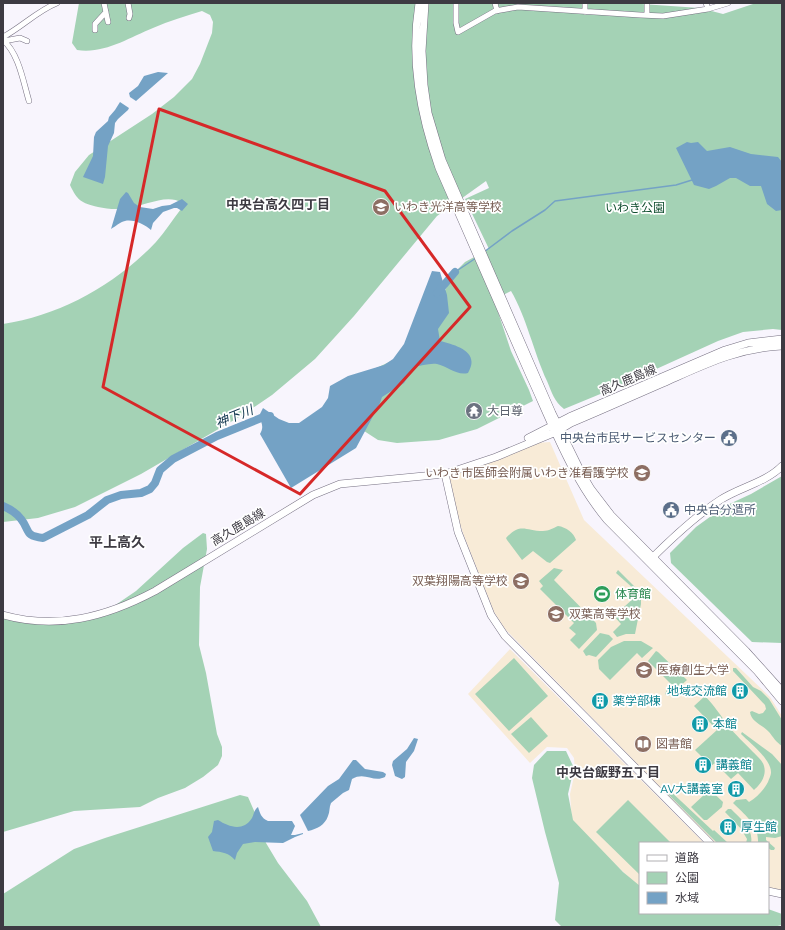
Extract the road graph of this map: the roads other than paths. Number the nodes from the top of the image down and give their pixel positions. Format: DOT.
graph roads {
  1 [pos="57,3"];
  2 [pos="104,3"];
  3 [pos="128,3"];
  4 [pos="419,3"];
  5 [pos="425,3"];
  6 [pos="456,3"];
  7 [pos="495,3"];
  8 [pos="585,3"];
  9 [pos="647,3"];
  10 [pos="706,3"];
  11 [pos="728,3"];
  12 [pos="535,5"];
  13 [pos="708,9"];
  14 [pos="497,11"];
  15 [pos="106,12"];
  16 [pos="585,12"];
  17 [pos="647,15"];
  18 [pos="129,18"];
  19 [pos="108,22"];
  20 [pos="94,30"];
  21 [pos="3,39"];
  22 [pos="27,41"];
  23 [pos="420,79"];
  24 [pos="30,101"];
  25 [pos="782,339"];
  26 [pos="782,346"];
  27 [pos="557,427"];
  28 [pos="782,466"];
  29 [pos="444,474"];
  30 [pos="651,559"];
  31 [pos="3,615"];
  32 [pos="782,691"];
  33 [pos="782,701"];
  34 [pos="709,842"];
  35 [pos="769,891"];
  36 [pos="782,894"];
  1 -- 21 [label="street"];
  2 -- 15 [label="street"];
  3 -- 18 [label="street"];
  4 -- 23 [label="street"];
  5 -- 23 [label="street"];
  6 -- 14 [label="street"];
  7 -- 14 [label="street"];
  8 -- 16 [label="street"];
  9 -- 17 [label="street"];
  10 -- 13 [label="street"];
  11 -- 13 [label="street"];
  12 -- 14 [label="street"];
  12 -- 16 [label="street"];
  13 -- 17 [label="street"];
  15 -- 19 [label="street"];
  15 -- 20 [label="street"];
  16 -- 17 [label="street"];
  21 -- 22 [label="street"];
  21 -- 24 [label="street"];
  23 -- 27 [label="street"];
  25 -- 27 [label="street, 高久鹿島線"];
  26 -- 27 [label="street, 高久鹿島線"];
  27 -- 29 [label="street, 高久鹿島線"];
  27 -- 30 [label="street"];
  28 -- 30 [label="street"];
  29 -- 31 [label="street, 高久鹿島線"];
  29 -- 34 [label="street"];
  30 -- 32 [label="street"];
  30 -- 33 [label="street"];
  35 -- 36 [label="street"];
}
